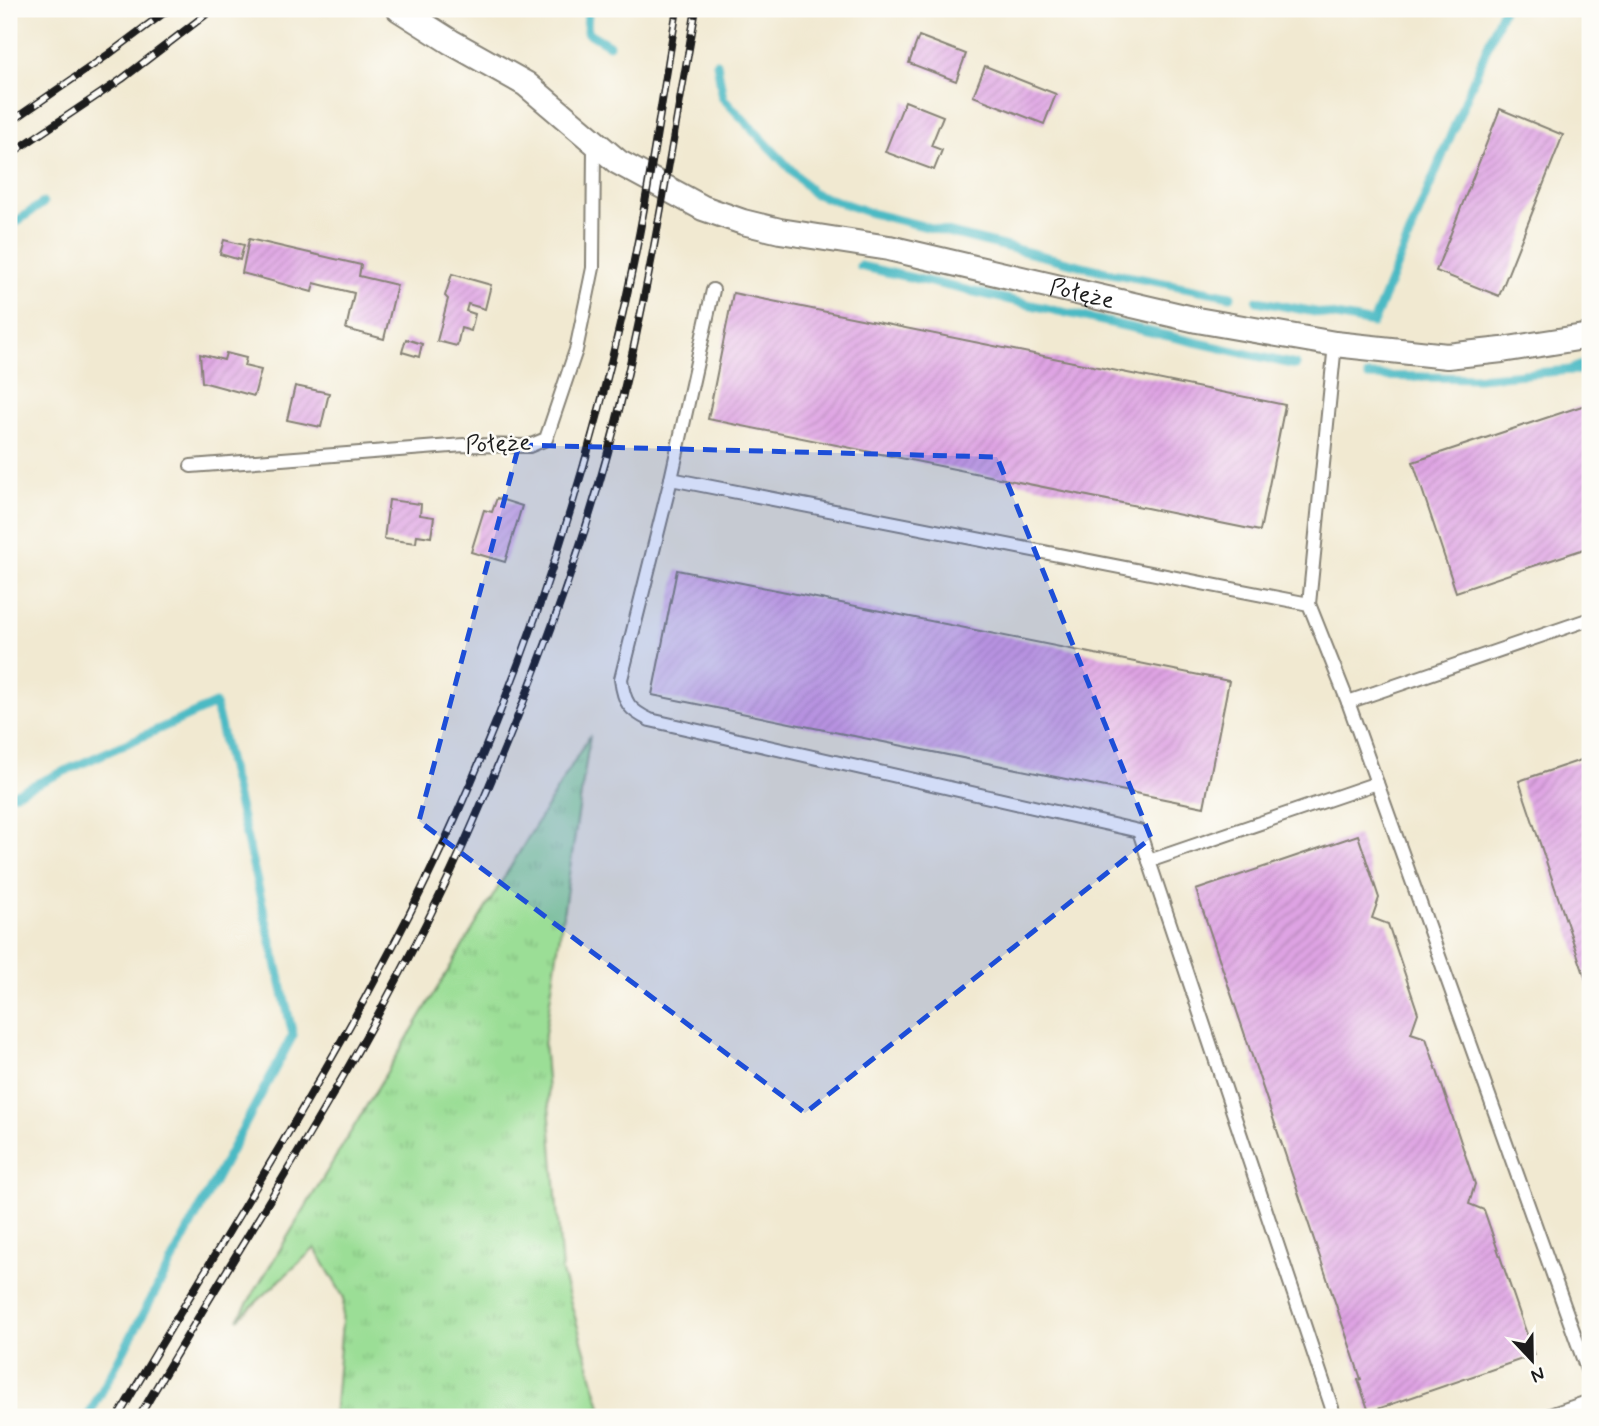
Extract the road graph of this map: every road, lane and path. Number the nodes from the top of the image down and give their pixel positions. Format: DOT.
graph roads {
  1 [pos="399,9"];
  2 [pos="594,144"];
  3 [pos="713,290"];
  4 [pos="1590,336"];
  5 [pos="1335,344"];
  6 [pos="191,466"];
  7 [pos="671,479"];
  8 [pos="1309,604"];
  9 [pos="1590,619"];
  10 [pos="1348,702"];
  11 [pos="1377,783"];
  12 [pos="1149,861"];
  13 [pos="1590,1378"];
  14 [pos="1590,1401"];
  15 [pos="1335,1417"];
  16 [pos="1544,1417"];
  1 -- 2 [label="street, Połęże"];
  2 -- 5 [label="street, Połęże"];
  2 -- 6 [label="lane, Połęże"];
  3 -- 7 [label="lane"];
  4 -- 5 [label="street, Połęże"];
  5 -- 8 [label="lane"];
  7 -- 8 [label="lane"];
  7 -- 12 [label="lane"];
  8 -- 10 [label="lane"];
  9 -- 10 [label="lane"];
  10 -- 11 [label="lane"];
  11 -- 12 [label="lane"];
  11 -- 13 [label="lane"];
  12 -- 15 [label="lane"];
  14 -- 16 [label="lane"];
}
